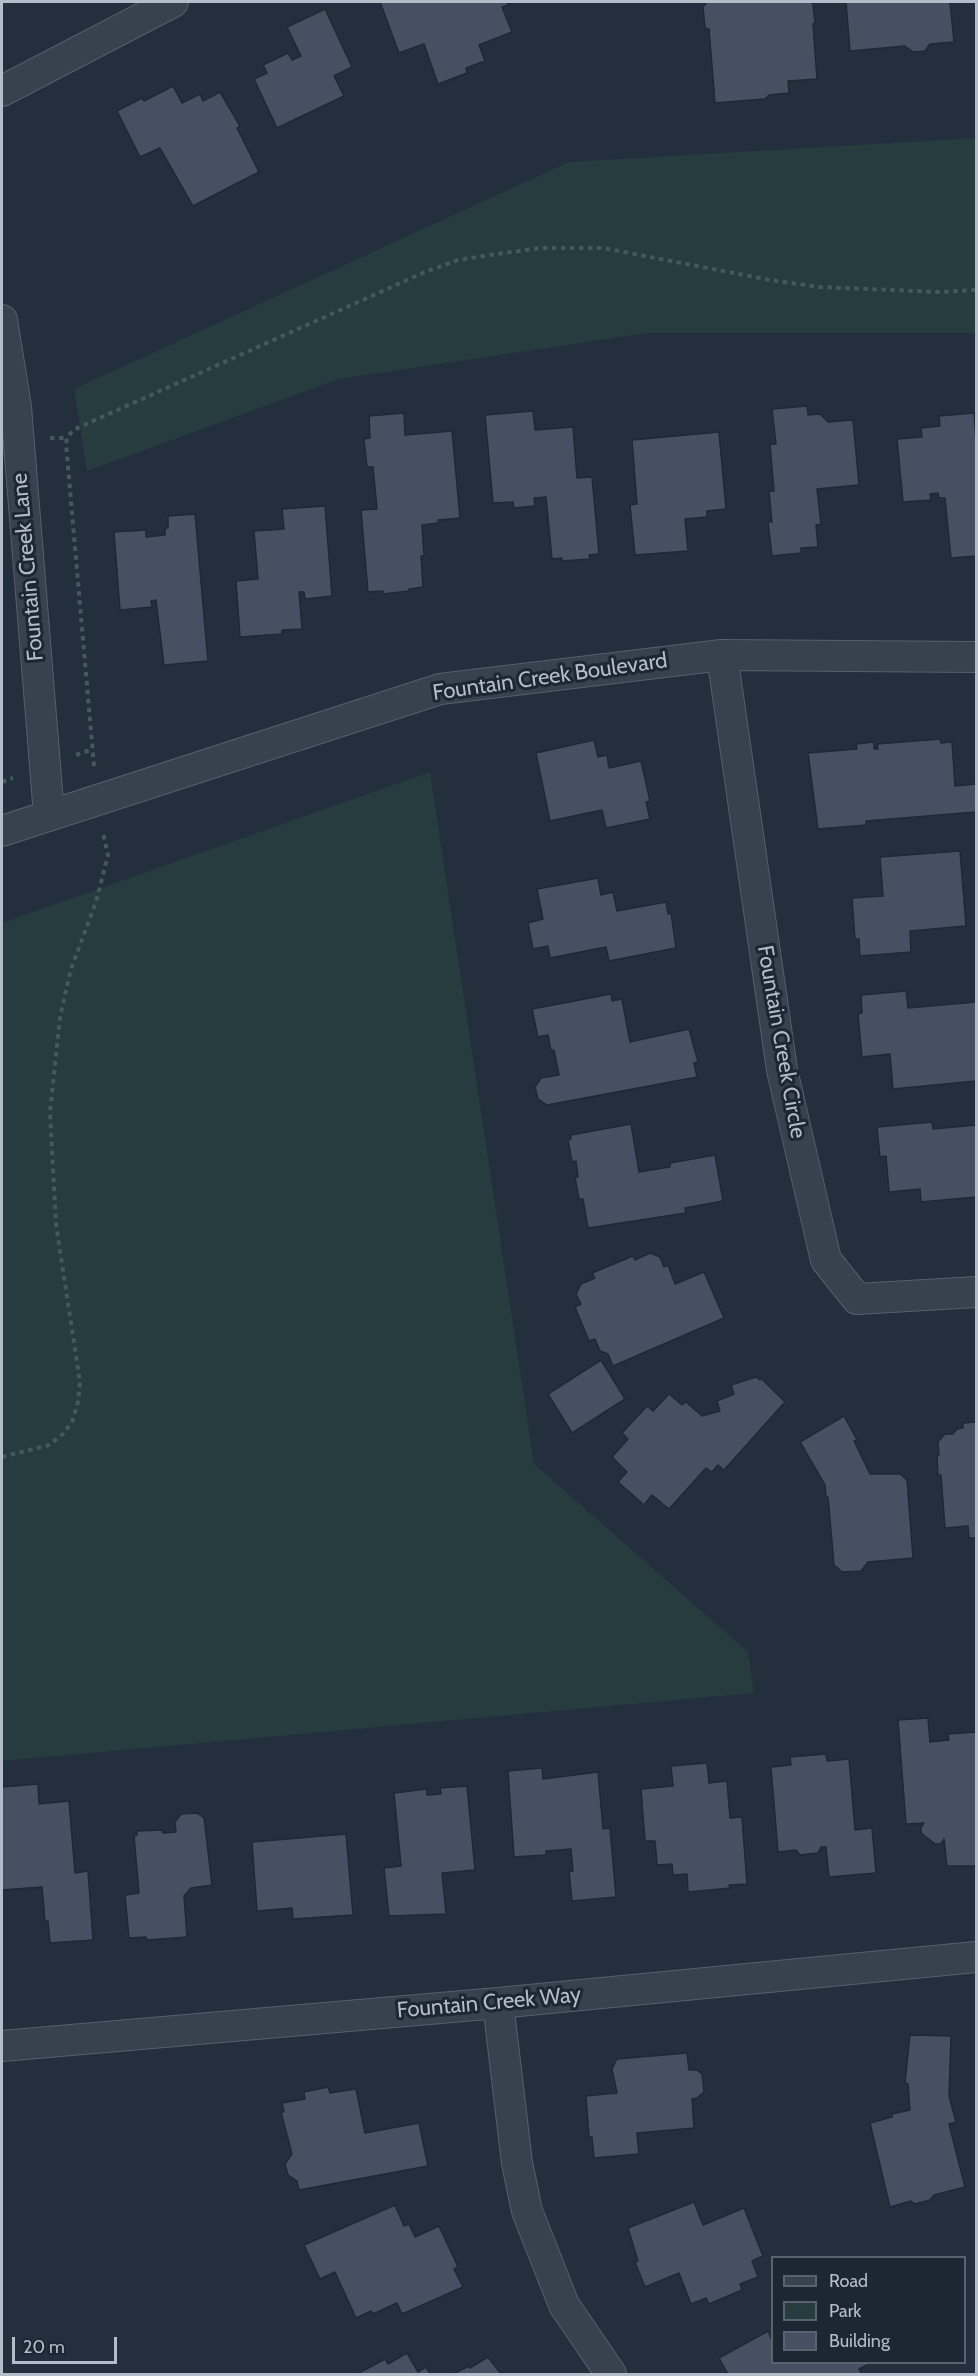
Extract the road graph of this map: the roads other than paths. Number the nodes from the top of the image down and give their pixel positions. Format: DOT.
graph roads {
  1 [pos="174,2"];
  2 [pos="2,90"];
  3 [pos="2,320"];
  4 [pos="722,655"];
  5 [pos="976,657"];
  6 [pos="49,815"];
  7 [pos="2,831"];
  8 [pos="976,1292"];
  9 [pos="976,1958"];
  10 [pos="498,2002"];
  11 [pos="2,2046"];
  12 [pos="611,2374"];
  1 -- 2 [label="street"];
  3 -- 6 [label="street, Fountain Creek Lane"];
  4 -- 5 [label="street, Fountain Creek Boulevard"];
  4 -- 6 [label="street, Fountain Creek Boulevard"];
  4 -- 8 [label="street, Fountain Creek Circle"];
  6 -- 7 [label="street, Fountain Creek Boulevard"];
  9 -- 10 [label="street, Fountain Creek Way"];
  10 -- 11 [label="street, Fountain Creek Way"];
  10 -- 12 [label="street"];
}
